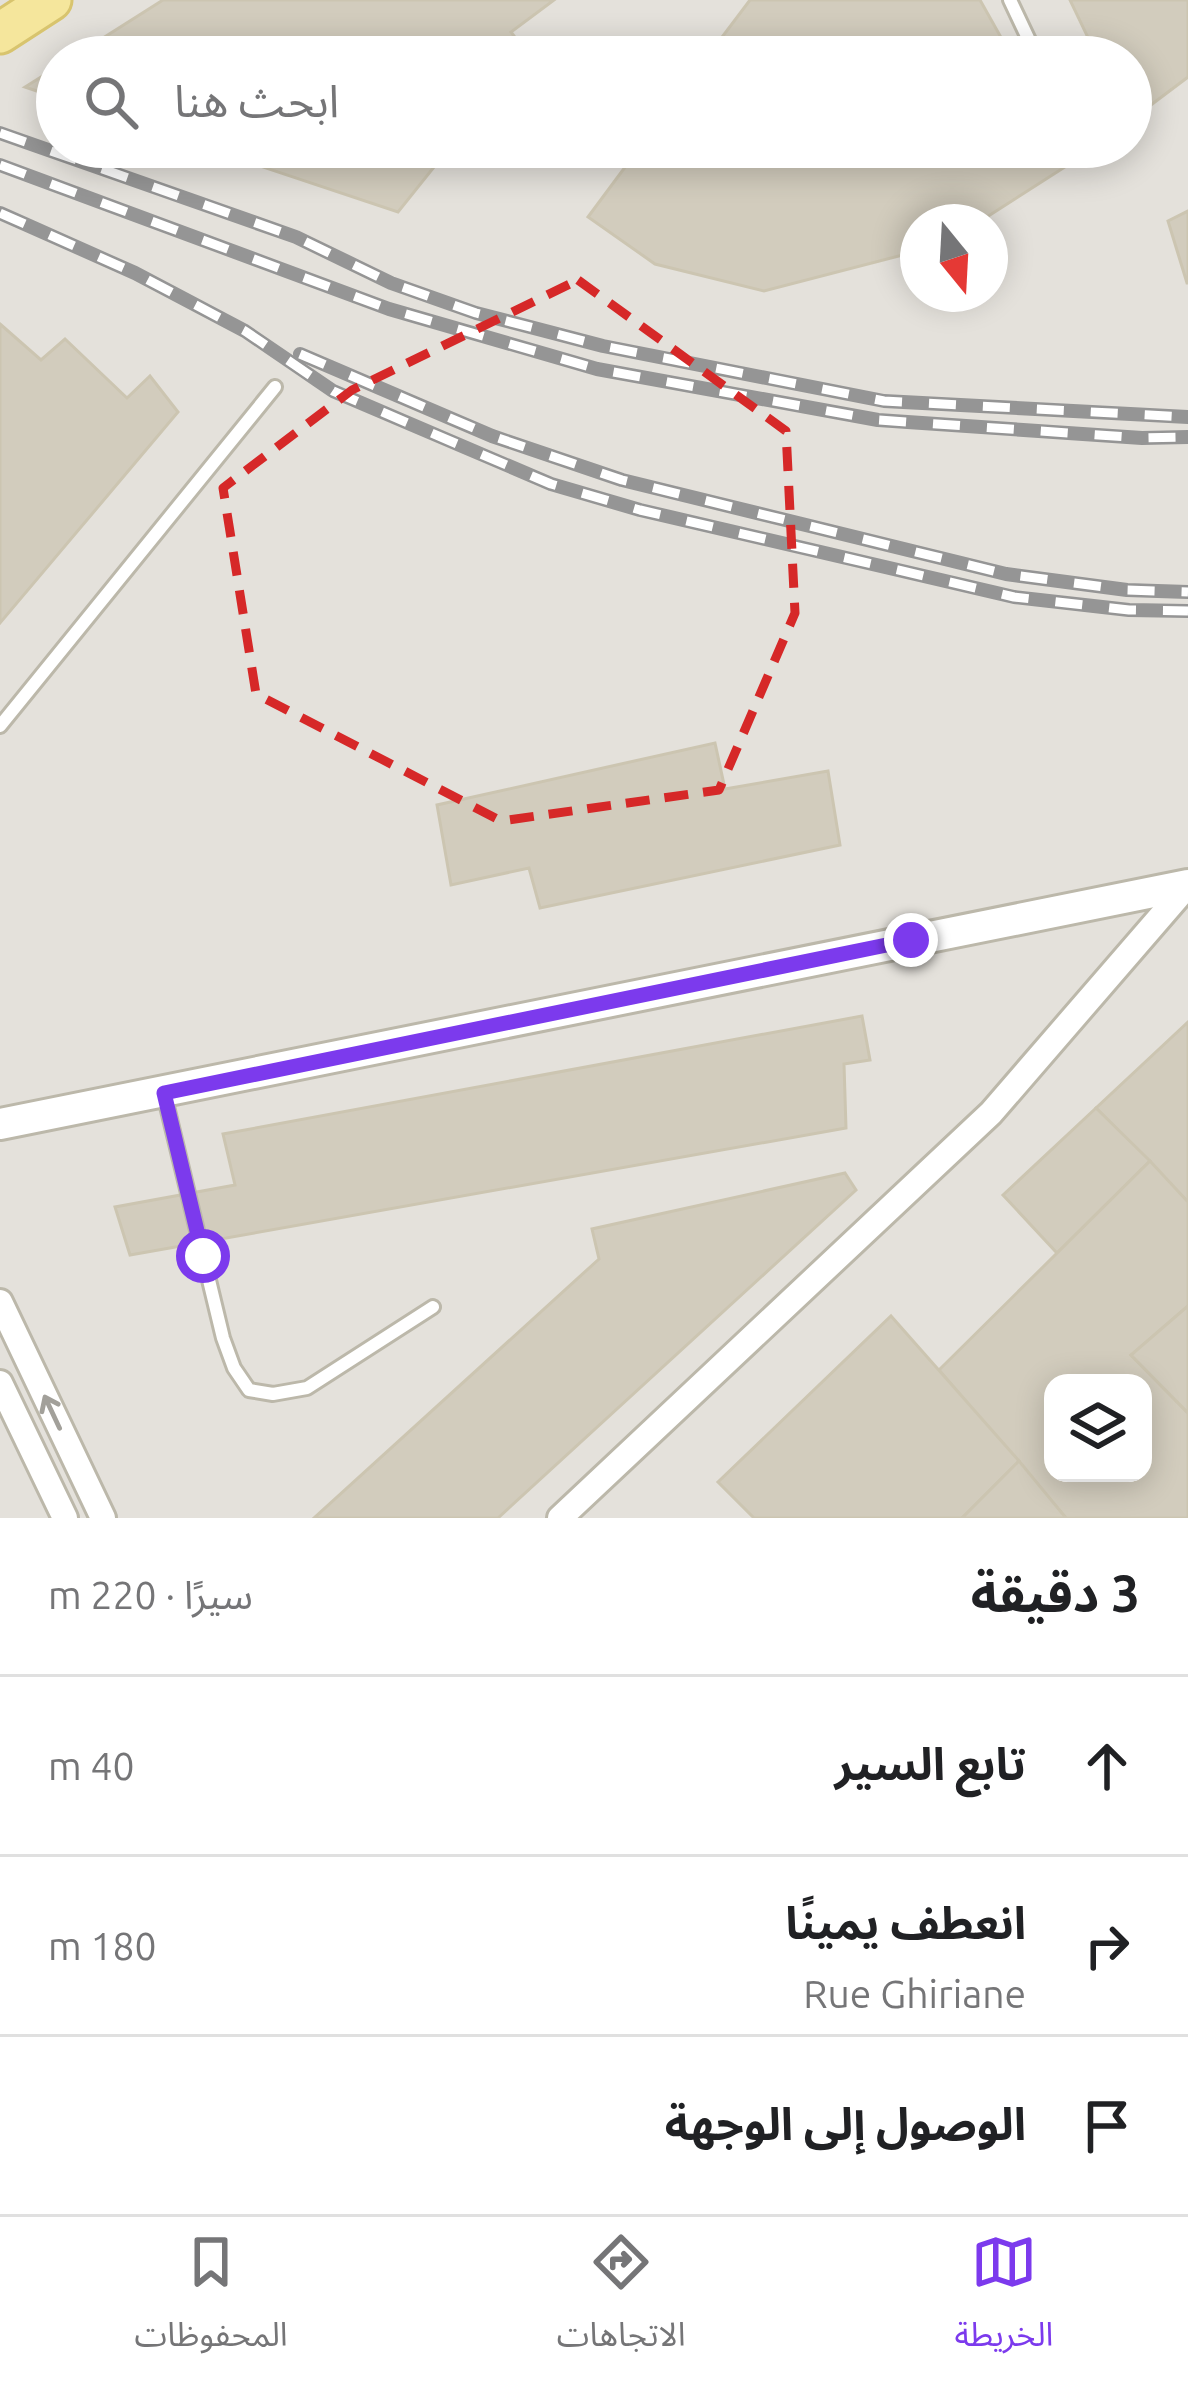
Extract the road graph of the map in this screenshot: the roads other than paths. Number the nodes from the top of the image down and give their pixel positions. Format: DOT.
graph roads {
  1 [pos="52,0"];
  2 [pos="1010,0"];
  3 [pos="0,33"];
  4 [pos="1027,36"];
  5 [pos="275,387"];
  6 [pos="0,726"];
  7 [pos="1188,885"];
  8 [pos="164,1093"];
  9 [pos="0,1124"];
  10 [pos="0,1144"];
  11 [pos="0,1302"];
  12 [pos="433,1306"];
  13 [pos="4,1399"];
  14 [pos="572,1514"];
  15 [pos="65,1518"];
  16 [pos="103,1518"];
  1 -- 3 [label="main road"];
  2 -- 4 [label="lane"];
  5 -- 6 [label="lane"];
  7 -- 8 [label="street"];
  7 -- 14 [label="street"];
  8 -- 9 [label="street"];
  8 -- 12 [label="lane"];
  9 -- 10 [label="street"];
  16 -- 11 [label="street, one-way"];
  13 -- 15 [label="street"];
}
